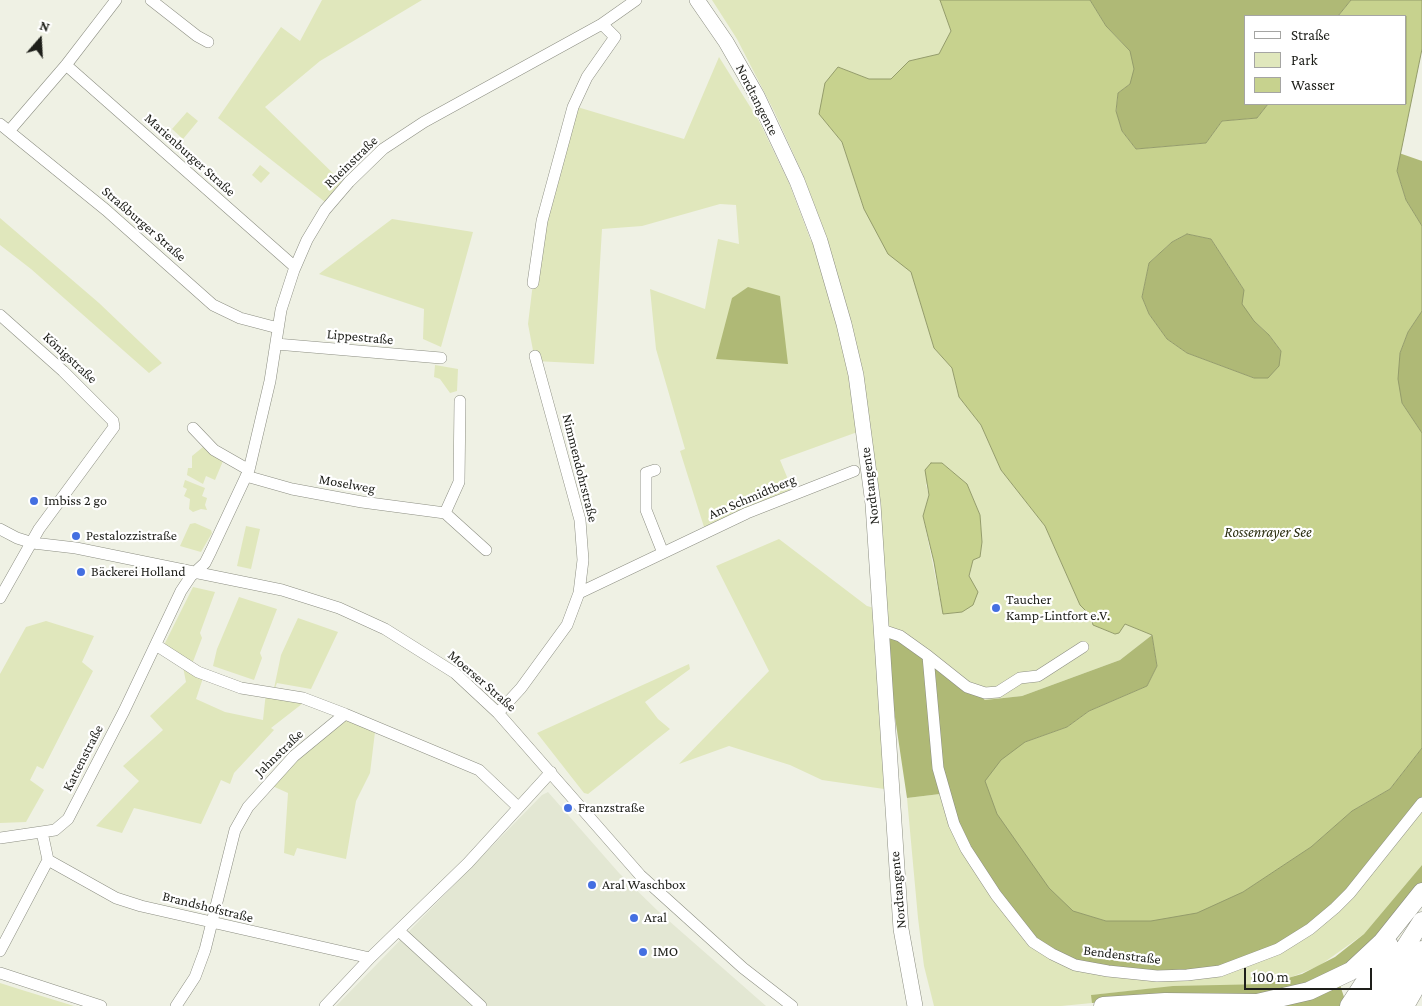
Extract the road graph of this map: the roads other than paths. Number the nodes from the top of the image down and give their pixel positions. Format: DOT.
graph roads {
  1 [pos="151,0"];
  2 [pos="636,0"];
  3 [pos="697,0"];
  4 [pos="111,2"];
  5 [pos="602,24"];
  6 [pos="208,42"];
  7 [pos="66,65"];
  8 [pos="0,124"];
  9 [pos="10,130"];
  10 [pos="295,267"];
  11 [pos="533,283"];
  12 [pos="0,315"];
  13 [pos="278,328"];
  14 [pos="276,344"];
  15 [pos="535,356"];
  16 [pos="441,358"];
  17 [pos="460,401"];
  18 [pos="193,428"];
  19 [pos="656,470"];
  20 [pos="854,471"];
  21 [pos="247,473"];
  22 [pos="445,513"];
  23 [pos="0,528"];
  24 [pos="33,543"];
  25 [pos="486,550"];
  26 [pos="663,553"];
  27 [pos="198,572"];
  28 [pos="578,593"];
  29 [pos="0,598"];
  30 [pos="882,630"];
  31 [pos="156,645"];
  32 [pos="1083,647"];
  33 [pos="928,656"];
  34 [pos="498,713"];
  35 [pos="346,714"];
  36 [pos="551,772"];
  37 [pos="1422,803"];
  38 [pos="518,807"];
  39 [pos="42,832"];
  40 [pos="0,838"];
  41 [pos="48,860"];
  42 [pos="1422,892"];
  43 [pos="1422,897"];
  44 [pos="1422,921"];
  45 [pos="213,924"];
  46 [pos="399,931"];
  47 [pos="1422,950"];
  48 [pos="0,951"];
  49 [pos="370,958"];
  50 [pos="0,973"];
  51 [pos="1422,976"];
  52 [pos="102,1006"];
  53 [pos="176,1006"];
  54 [pos="325,1006"];
  55 [pos="481,1006"];
  56 [pos="792,1006"];
  57 [pos="915,1006"];
  58 [pos="1103,1006"];
  59 [pos="1349,1006"];
  60 [pos="1367,1006"];
  61 [pos="1386,1006"];
  62 [pos="1405,1006"];
  1 -- 6 [label="street"];
  2 -- 5 [label="street, Rheinstraße"];
  3 -- 30 [label="main road, Nordtangente"];
  4 -- 7 [label="street"];
  5 -- 10 [label="street, Rheinstraße"];
  5 -- 11 [label="street"];
  7 -- 9 [label="street"];
  7 -- 10 [label="street, Marienburger Straße"];
  8 -- 9 [label="street, Straßburger Straße"];
  9 -- 13 [label="street, Straßburger Straße"];
  10 -- 13 [label="street, Rheinstraße"];
  12 -- 24 [label="street, Königstraße"];
  13 -- 14 [label="street, Rheinstraße"];
  14 -- 16 [label="street, Lippestraße"];
  14 -- 21 [label="street, Rheinstraße"];
  15 -- 28 [label="street, Nimmendohrstraße"];
  17 -- 22 [label="street"];
  18 -- 21 [label="street"];
  19 -- 26 [label="street"];
  20 -- 26 [label="street, Am Schmidtberg"];
  21 -- 22 [label="street, Moselweg"];
  21 -- 27 [label="street, Rheinstraße"];
  22 -- 25 [label="street"];
  23 -- 24 [label="street, Moerser Straße"];
  24 -- 27 [label="street, Moerser Straße"];
  24 -- 29 [label="street"];
  26 -- 28 [label="street, Am Schmidtberg"];
  27 -- 31 [label="street, Kattenstraße"];
  27 -- 34 [label="street, Moerser Straße"];
  28 -- 34 [label="street, Nimmendohrstraße"];
  30 -- 33 [label="street"];
  30 -- 57 [label="main road, Nordtangente"];
  31 -- 35 [label="street"];
  31 -- 39 [label="street, Kattenstraße"];
  32 -- 33 [label="street"];
  33 -- 37 [label="street, Bendenstraße"];
  34 -- 36 [label="street, Moerser Straße"];
  35 -- 38 [label="street"];
  35 -- 45 [label="street, Jahnstraße"];
  36 -- 38 [label="street"];
  36 -- 56 [label="street, Moerser Straße"];
  38 -- 46 [label="street"];
  39 -- 40 [label="street, Kattenstraße"];
  39 -- 41 [label="street"];
  41 -- 45 [label="street, Brandshofstraße"];
  41 -- 48 [label="street"];
  42 -- 58 [label="highway"];
  43 -- 59 [label="highway"];
  44 -- 60 [label="highway"];
  45 -- 49 [label="street, Brandshofstraße"];
  45 -- 53 [label="street, Jahnstraße"];
  46 -- 49 [label="street"];
  46 -- 55 [label="street"];
  47 -- 61 [label="highway"];
  49 -- 54 [label="street"];
  50 -- 52 [label="street"];
  51 -- 62 [label="highway"];
}
